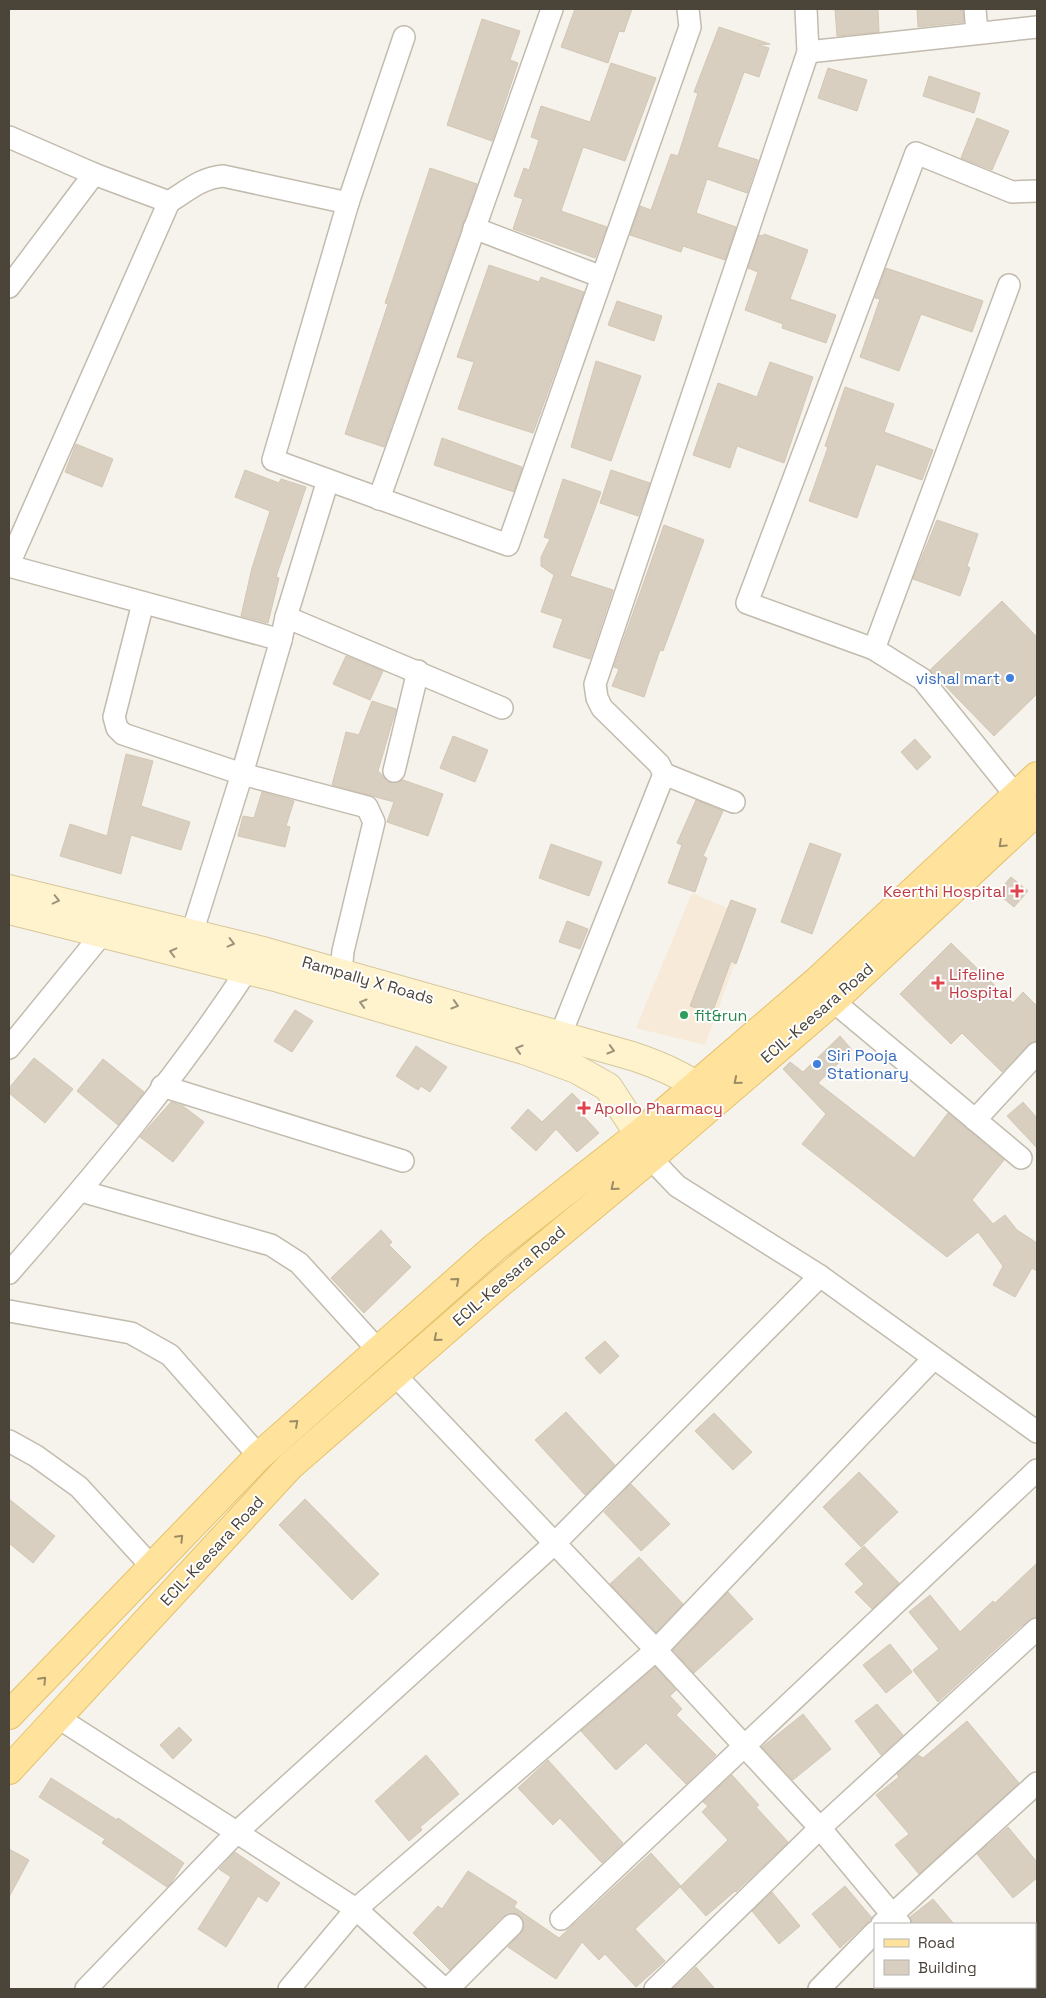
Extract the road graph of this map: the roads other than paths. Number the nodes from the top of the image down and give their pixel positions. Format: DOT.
graph roads {
  1 [pos="552,9"];
  2 [pos="688,9"];
  3 [pos="806,9"];
  4 [pos="975,9"];
  5 [pos="1037,27"];
  6 [pos="977,32"];
  7 [pos="404,37"];
  8 [pos="808,52"];
  9 [pos="13,145"];
  10 [pos="94,174"];
  11 [pos="1037,191"];
  12 [pos="169,202"];
  13 [pos="348,203"];
  14 [pos="474,228"];
  15 [pos="602,277"];
  16 [pos="1009,285"];
  17 [pos="9,287"];
  18 [pos="328,480"];
  19 [pos="379,499"];
  20 [pos="9,565"];
  21 [pos="143,603"];
  22 [pos="286,618"];
  23 [pos="281,640"];
  24 [pos="874,649"];
  25 [pos="418,671"];
  26 [pos="502,708"];
  27 [pos="394,771"];
  28 [pos="242,774"];
  29 [pos="664,774"];
  30 [pos="1037,776"];
  31 [pos="734,802"];
  32 [pos="1027,804"];
  33 [pos="9,889"];
  34 [pos="9,910"];
  35 [pos="192,933"];
  36 [pos="102,934"];
  37 [pos="247,970"];
  38 [pos="340,972"];
  39 [pos="833,1001"];
  40 [pos="556,1047"];
  41 [pos="9,1048"];
  42 [pos="1037,1053"];
  43 [pos="162,1086"];
  44 [pos="706,1092"];
  45 [pos="975,1120"];
  46 [pos="646,1145"];
  47 [pos="1021,1158"];
  48 [pos="403,1161"];
  49 [pos="81,1191"];
  50 [pos="9,1273"];
  51 [pos="820,1276"];
  52 [pos="9,1311"];
  53 [pos="378,1350"];
  54 [pos="933,1359"];
  55 [pos="395,1375"];
  56 [pos="1037,1432"];
  57 [pos="9,1441"];
  58 [pos="259,1456"];
  59 [pos="1037,1470"];
  60 [pos="555,1543"];
  61 [pos="152,1567"];
  62 [pos="1037,1629"];
  63 [pos="656,1650"];
  64 [pos="9,1715"];
  65 [pos="57,1717"];
  66 [pos="744,1745"];
  67 [pos="9,1770"];
  68 [pos="1037,1783"];
  69 [pos="820,1828"];
  70 [pos="237,1832"];
  71 [pos="356,1909"];
  72 [pos="561,1918"];
  73 [pos="891,1921"];
  74 [pos="512,1925"];
  75 [pos="874,1933"];
  76 [pos="86,1989"];
  77 [pos="289,1989"];
  78 [pos="444,1989"];
  79 [pos="448,1989"];
  80 [pos="655,1989"];
  81 [pos="819,1989"];
  1 -- 14 [label="street"];
  2 -- 15 [label="street"];
  3 -- 8 [label="street"];
  4 -- 6 [label="street"];
  5 -- 6 [label="street"];
  6 -- 8 [label="street"];
  7 -- 13 [label="street"];
  8 -- 29 [label="street"];
  9 -- 10 [label="street"];
  10 -- 12 [label="street"];
  10 -- 17 [label="street"];
  11 -- 24 [label="street"];
  12 -- 13 [label="street"];
  12 -- 20 [label="street"];
  13 -- 18 [label="street"];
  14 -- 15 [label="street"];
  14 -- 19 [label="street"];
  15 -- 19 [label="street"];
  16 -- 24 [label="street"];
  18 -- 19 [label="street"];
  18 -- 22 [label="street"];
  20 -- 21 [label="street"];
  21 -- 23 [label="street"];
  21 -- 28 [label="street"];
  22 -- 23 [label="street"];
  22 -- 25 [label="street"];
  23 -- 28 [label="street"];
  24 -- 32 [label="street"];
  25 -- 26 [label="street"];
  25 -- 27 [label="street"];
  28 -- 35 [label="street"];
  28 -- 38 [label="street"];
  29 -- 31 [label="street"];
  29 -- 40 [label="street"];
  30 -- 32 [label="main road, ECIL-Keesara Road"];
  32 -- 39 [label="main road, ECIL-Keesara Road, one-way"];
  32 -- 44 [label="main road, ECIL-Keesara Road"];
  33 -- 35 [label="main road, Rampally X Roads, one-way"];
  34 -- 36 [label="main road, Rampally X Roads"];
  35 -- 38 [label="main road, Rampally X Roads, one-way"];
  37 -- 36 [label="main road, Rampally X Roads, one-way"];
  36 -- 41 [label="street"];
  40 -- 37 [label="main road, Rampally X Roads, one-way"];
  37 -- 43 [label="street"];
  38 -- 40 [label="main road, Rampally X Roads, one-way"];
  39 -- 44 [label="main road, ECIL-Keesara Road, one-way"];
  39 -- 45 [label="street"];
  40 -- 44 [label="main road, Rampally X Roads, one-way"];
  40 -- 46 [label="main road, Rampally X Roads"];
  42 -- 45 [label="street"];
  43 -- 48 [label="street"];
  43 -- 49 [label="street"];
  44 -- 46 [label="main road, ECIL-Keesara Road"];
  45 -- 47 [label="street"];
  46 -- 51 [label="street"];
  53 -- 46 [label="main road, ECIL-Keesara Road, one-way"];
  46 -- 55 [label="main road, ECIL-Keesara Road, one-way"];
  49 -- 50 [label="street"];
  49 -- 53 [label="street"];
  51 -- 54 [label="street"];
  51 -- 60 [label="street"];
  52 -- 58 [label="street"];
  58 -- 53 [label="main road, ECIL-Keesara Road, one-way"];
  54 -- 56 [label="street"];
  54 -- 63 [label="street"];
  55 -- 60 [label="street"];
  55 -- 65 [label="main road, ECIL-Keesara Road"];
  57 -- 61 [label="street"];
  61 -- 58 [label="main road, ECIL-Keesara Road, one-way"];
  59 -- 66 [label="street"];
  60 -- 63 [label="street"];
  60 -- 70 [label="street"];
  64 -- 61 [label="main road, ECIL-Keesara Road, one-way"];
  62 -- 69 [label="street"];
  63 -- 66 [label="street"];
  63 -- 71 [label="street"];
  65 -- 67 [label="main road, ECIL-Keesara Road"];
  65 -- 70 [label="street"];
  66 -- 69 [label="street"];
  66 -- 72 [label="street"];
  68 -- 73 [label="street"];
  69 -- 73 [label="street"];
  69 -- 80 [label="street"];
  70 -- 71 [label="street"];
  70 -- 76 [label="street"];
  71 -- 77 [label="street"];
  71 -- 78 [label="street"];
  74 -- 79 [label="street"];
  75 -- 81 [label="street"];
}
